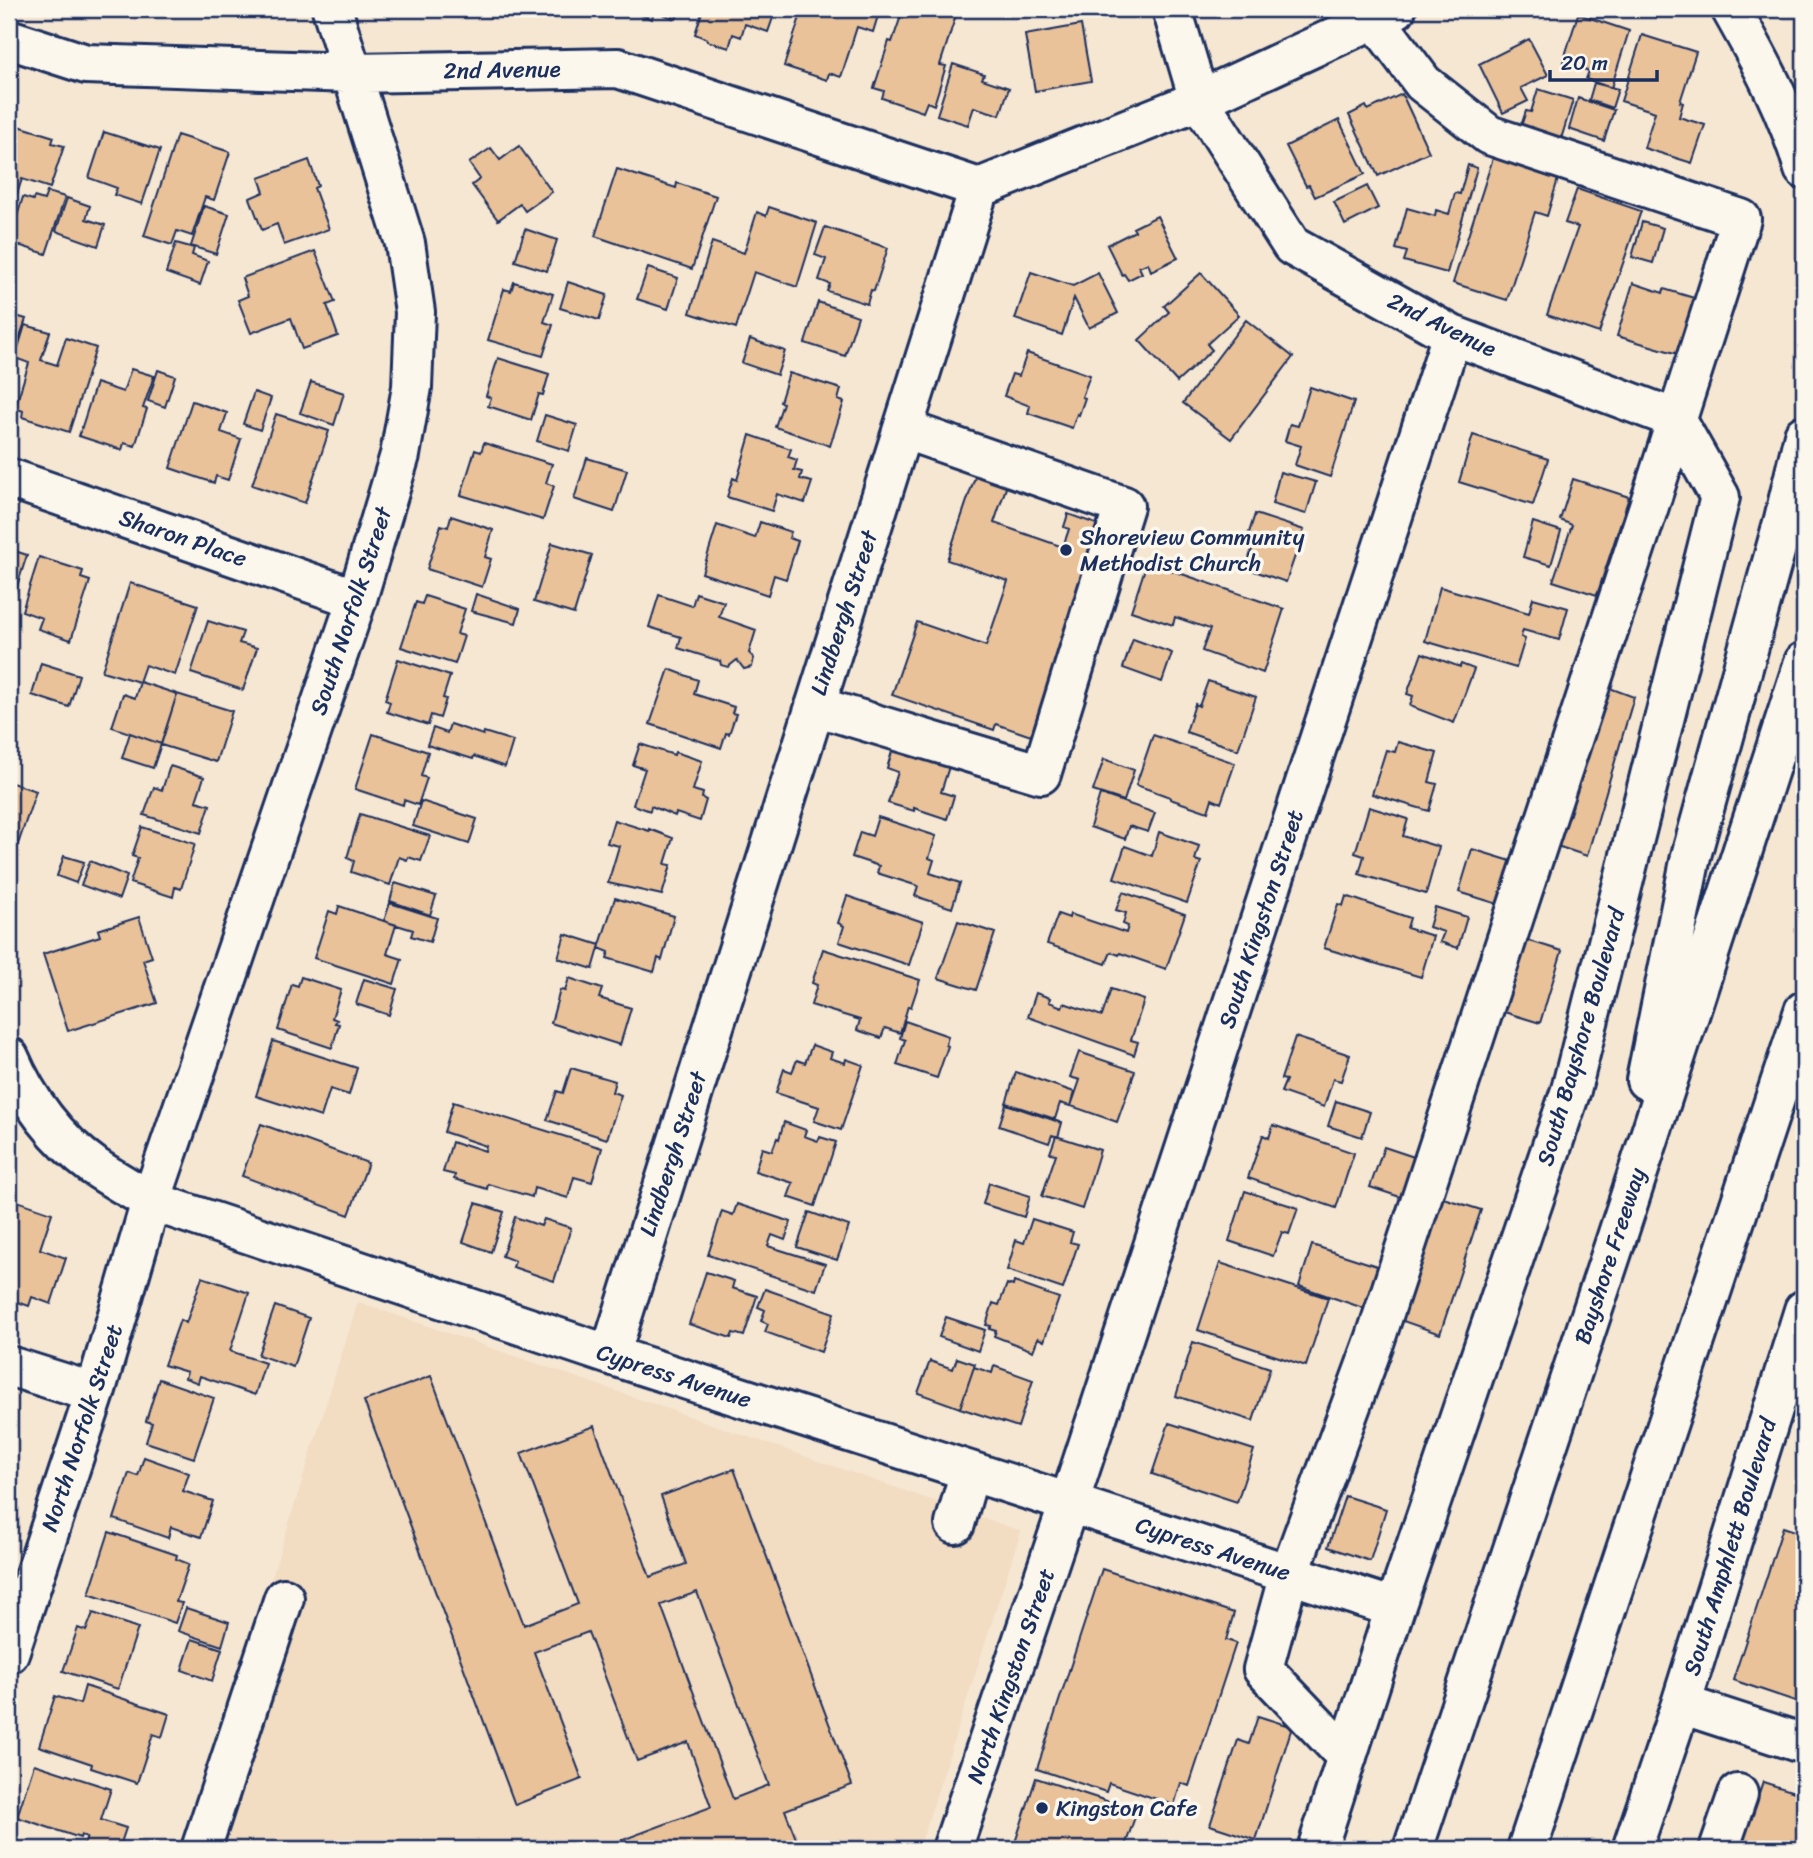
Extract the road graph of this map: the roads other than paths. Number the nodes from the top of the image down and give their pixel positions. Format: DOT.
graph roads {
  1 [pos="332,9"];
  2 [pos="1172,9"];
  3 [pos="1731,9"];
  4 [pos="1381,12"];
  5 [pos="9,39"];
  6 [pos="353,73"];
  7 [pos="1199,100"];
  8 [pos="1804,169"];
  9 [pos="979,188"];
  10 [pos="1452,335"];
  11 [pos="1676,419"];
  12 [pos="903,429"];
  13 [pos="1804,435"];
  14 [pos="9,478"];
  15 [pos="357,599"];
  16 [pos="1804,662"];
  17 [pos="815,706"];
  18 [pos="1804,1011"];
  19 [pos="9,1057"];
  20 [pos="151,1201"];
  21 [pos="1616,1240"];
  22 [pos="1804,1310"];
  23 [pos="610,1355"];
  24 [pos="9,1366"];
  25 [pos="95,1393"];
  26 [pos="970,1471"];
  27 [pos="1069,1503"];
  28 [pos="955,1524"];
  29 [pos="1289,1574"];
  30 [pos="284,1598"];
  31 [pos="1395,1608"];
  32 [pos="9,1653"];
  33 [pos="1681,1704"];
  34 [pos="1804,1744"];
  35 [pos="1347,1757"];
  36 [pos="1738,1794"];
  37 [pos="201,1849"];
  38 [pos="952,1849"];
  39 [pos="1317,1849"];
  40 [pos="1413,1849"];
  41 [pos="1527,1849"];
  42 [pos="1632,1849"];
  43 [pos="1719,1849"];
  1 -- 6 [label="main road, South Norfolk Street"];
  2 -- 7 [label="main road"];
  3 -- 8 [label="main road"];
  4 -- 7 [label="main road"];
  4 -- 11 [label="main road"];
  5 -- 6 [label="main road, 2nd Avenue"];
  6 -- 9 [label="main road, 2nd Avenue"];
  6 -- 15 [label="main road, South Norfolk Street"];
  7 -- 9 [label="main road"];
  7 -- 10 [label="main road, 2nd Avenue"];
  9 -- 12 [label="main road, Lindbergh Street"];
  10 -- 11 [label="main road, 2nd Avenue"];
  10 -- 27 [label="main road, South Kingston Street"];
  11 -- 29 [label="main road"];
  11 -- 31 [label="main road, South Bayshore Boulevard"];
  12 -- 17 [label="main road, Lindbergh Street"];
  12 -- 17 [label="main road"];
  13 -- 21 [label="main road"];
  14 -- 15 [label="main road, Sharon Place"];
  15 -- 20 [label="main road, South Norfolk Street"];
  16 -- 21 [label="main road, Bayshore Freeway"];
  17 -- 23 [label="main road, Lindbergh Street"];
  18 -- 41 [label="main road"];
  19 -- 20 [label="main road, Cypress Avenue"];
  20 -- 23 [label="main road, Cypress Avenue"];
  20 -- 25 [label="main road, North Norfolk Street"];
  21 -- 40 [label="main road, Bayshore Freeway"];
  22 -- 33 [label="main road, South Amphlett Boulevard"];
  23 -- 26 [label="main road, Cypress Avenue"];
  24 -- 25 [label="main road"];
  25 -- 32 [label="main road, North Norfolk Street"];
  26 -- 27 [label="main road, Cypress Avenue"];
  26 -- 28 [label="main road"];
  27 -- 29 [label="main road, Cypress Avenue"];
  27 -- 38 [label="main road, North Kingston Street"];
  29 -- 31 [label="main road, Cypress Avenue"];
  29 -- 35 [label="main road"];
  30 -- 37 [label="main road"];
  31 -- 35 [label="main road, South Bayshore Boulevard"];
  33 -- 34 [label="main road"];
  33 -- 42 [label="main road, South Amphlett Boulevard"];
  35 -- 39 [label="main road, South Bayshore Boulevard"];
  36 -- 43 [label="main road"];
}
